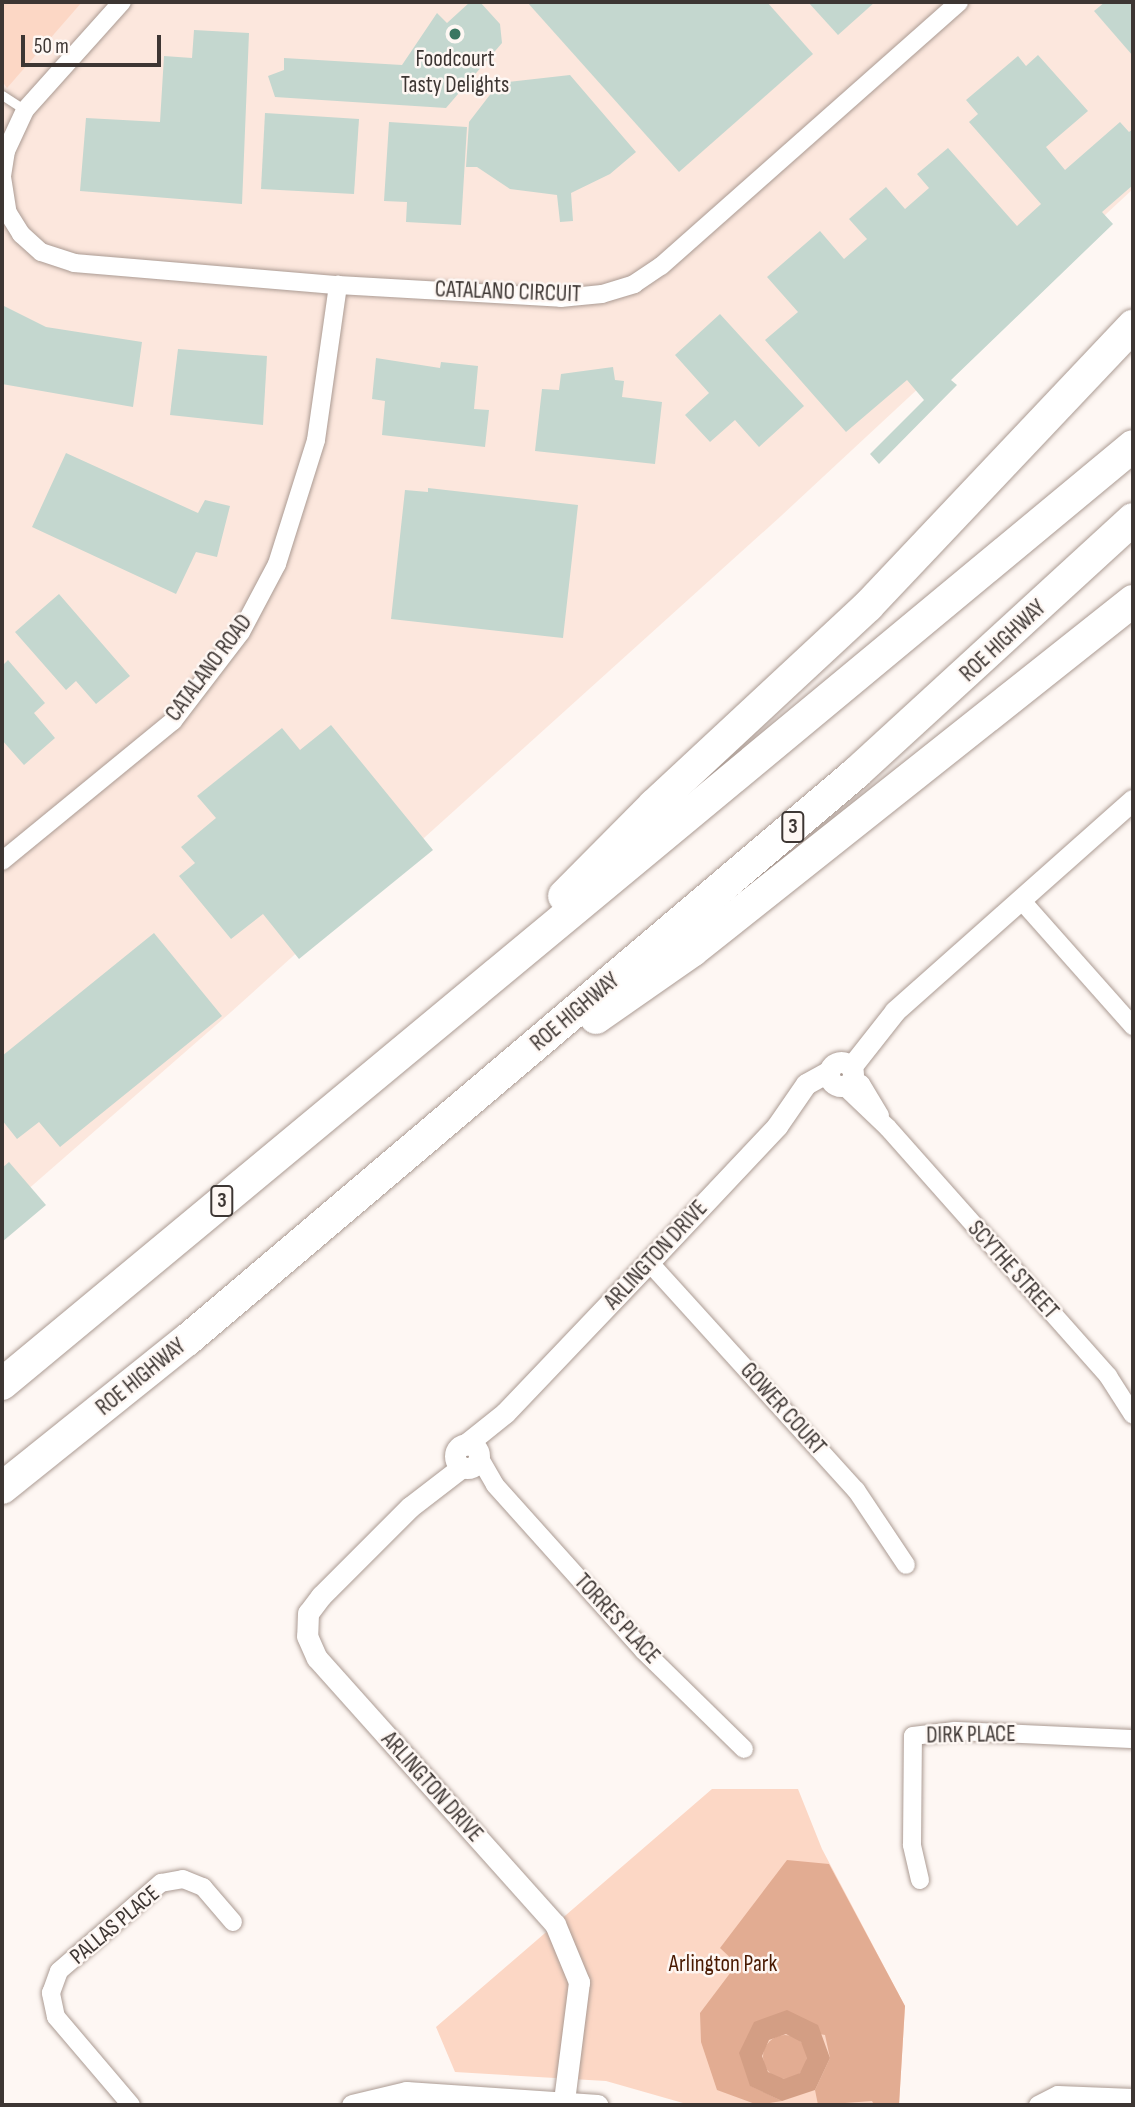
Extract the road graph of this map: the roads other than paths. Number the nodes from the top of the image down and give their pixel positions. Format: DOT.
graph roads {
  1 [pos="122,2"];
  2 [pos="960,2"];
  3 [pos="2,95"];
  4 [pos="25,110"];
  5 [pos="2,176"];
  6 [pos="2,191"];
  7 [pos="5,214"];
  8 [pos="338,285"];
  9 [pos="1133,326"];
  10 [pos="1133,446"];
  11 [pos="1133,519"];
  12 [pos="1133,601"];
  13 [pos="1133,800"];
  14 [pos="2,861"];
  15 [pos="1021,900"];
  16 [pos="443,1019"];
  17 [pos="1133,1026"];
  18 [pos="842,1075"];
  19 [pos="443,1124"];
  20 [pos="649,1262"];
  21 [pos="2,1384"];
  22 [pos="1133,1415"];
  23 [pos="468,1457"];
  24 [pos="2,1488"];
  25 [pos="905,1565"];
  26 [pos="1133,1739"];
  27 [pos="744,1749"];
  28 [pos="920,1880"];
  29 [pos="233,1922"];
  30 [pos="1133,2098"];
  31 [pos="564,2100"];
  32 [pos="131,2105"];
  33 [pos="352,2105"];
  34 [pos="598,2105"];
  35 [pos="1038,2105"];
  1 -- 4 [label="street, CATALANO CIRCUIT"];
  2 -- 8 [label="street, CATALANO CIRCUIT"];
  3 -- 4 [label="lane"];
  4 -- 5 [label="street, CATALANO CIRCUIT"];
  5 -- 6 [label="street, CATALANO CIRCUIT"];
  6 -- 7 [label="street, CATALANO CIRCUIT"];
  7 -- 8 [label="street, CATALANO CIRCUIT"];
  8 -- 14 [label="street, CATALANO ROAD"];
  9 -- 16 [label="highway"];
  10 -- 16 [label="highway, 3"];
  11 -- 19 [label="highway, ROE HIGHWAY / 3"];
  12 -- 19 [label="highway"];
  13 -- 15 [label="street, ARLINGTON DRIVE"];
  15 -- 17 [label="street"];
  15 -- 18 [label="street, ARLINGTON DRIVE"];
  16 -- 21 [label="highway, 3"];
  18 -- 20 [label="street, ARLINGTON DRIVE"];
  18 -- 22 [label="street, SCYTHE STREET"];
  19 -- 24 [label="highway, ROE HIGHWAY / 3"];
  20 -- 23 [label="street, ARLINGTON DRIVE"];
  20 -- 25 [label="street, GOWER COURT"];
  23 -- 27 [label="street, TORRES PLACE"];
  23 -- 31 [label="street, ARLINGTON DRIVE"];
  26 -- 28 [label="street, DIRK PLACE"];
  29 -- 32 [label="street, PALLAS PLACE"];
  30 -- 35 [label="street"];
  31 -- 33 [label="street"];
  31 -- 34 [label="street"];
}
